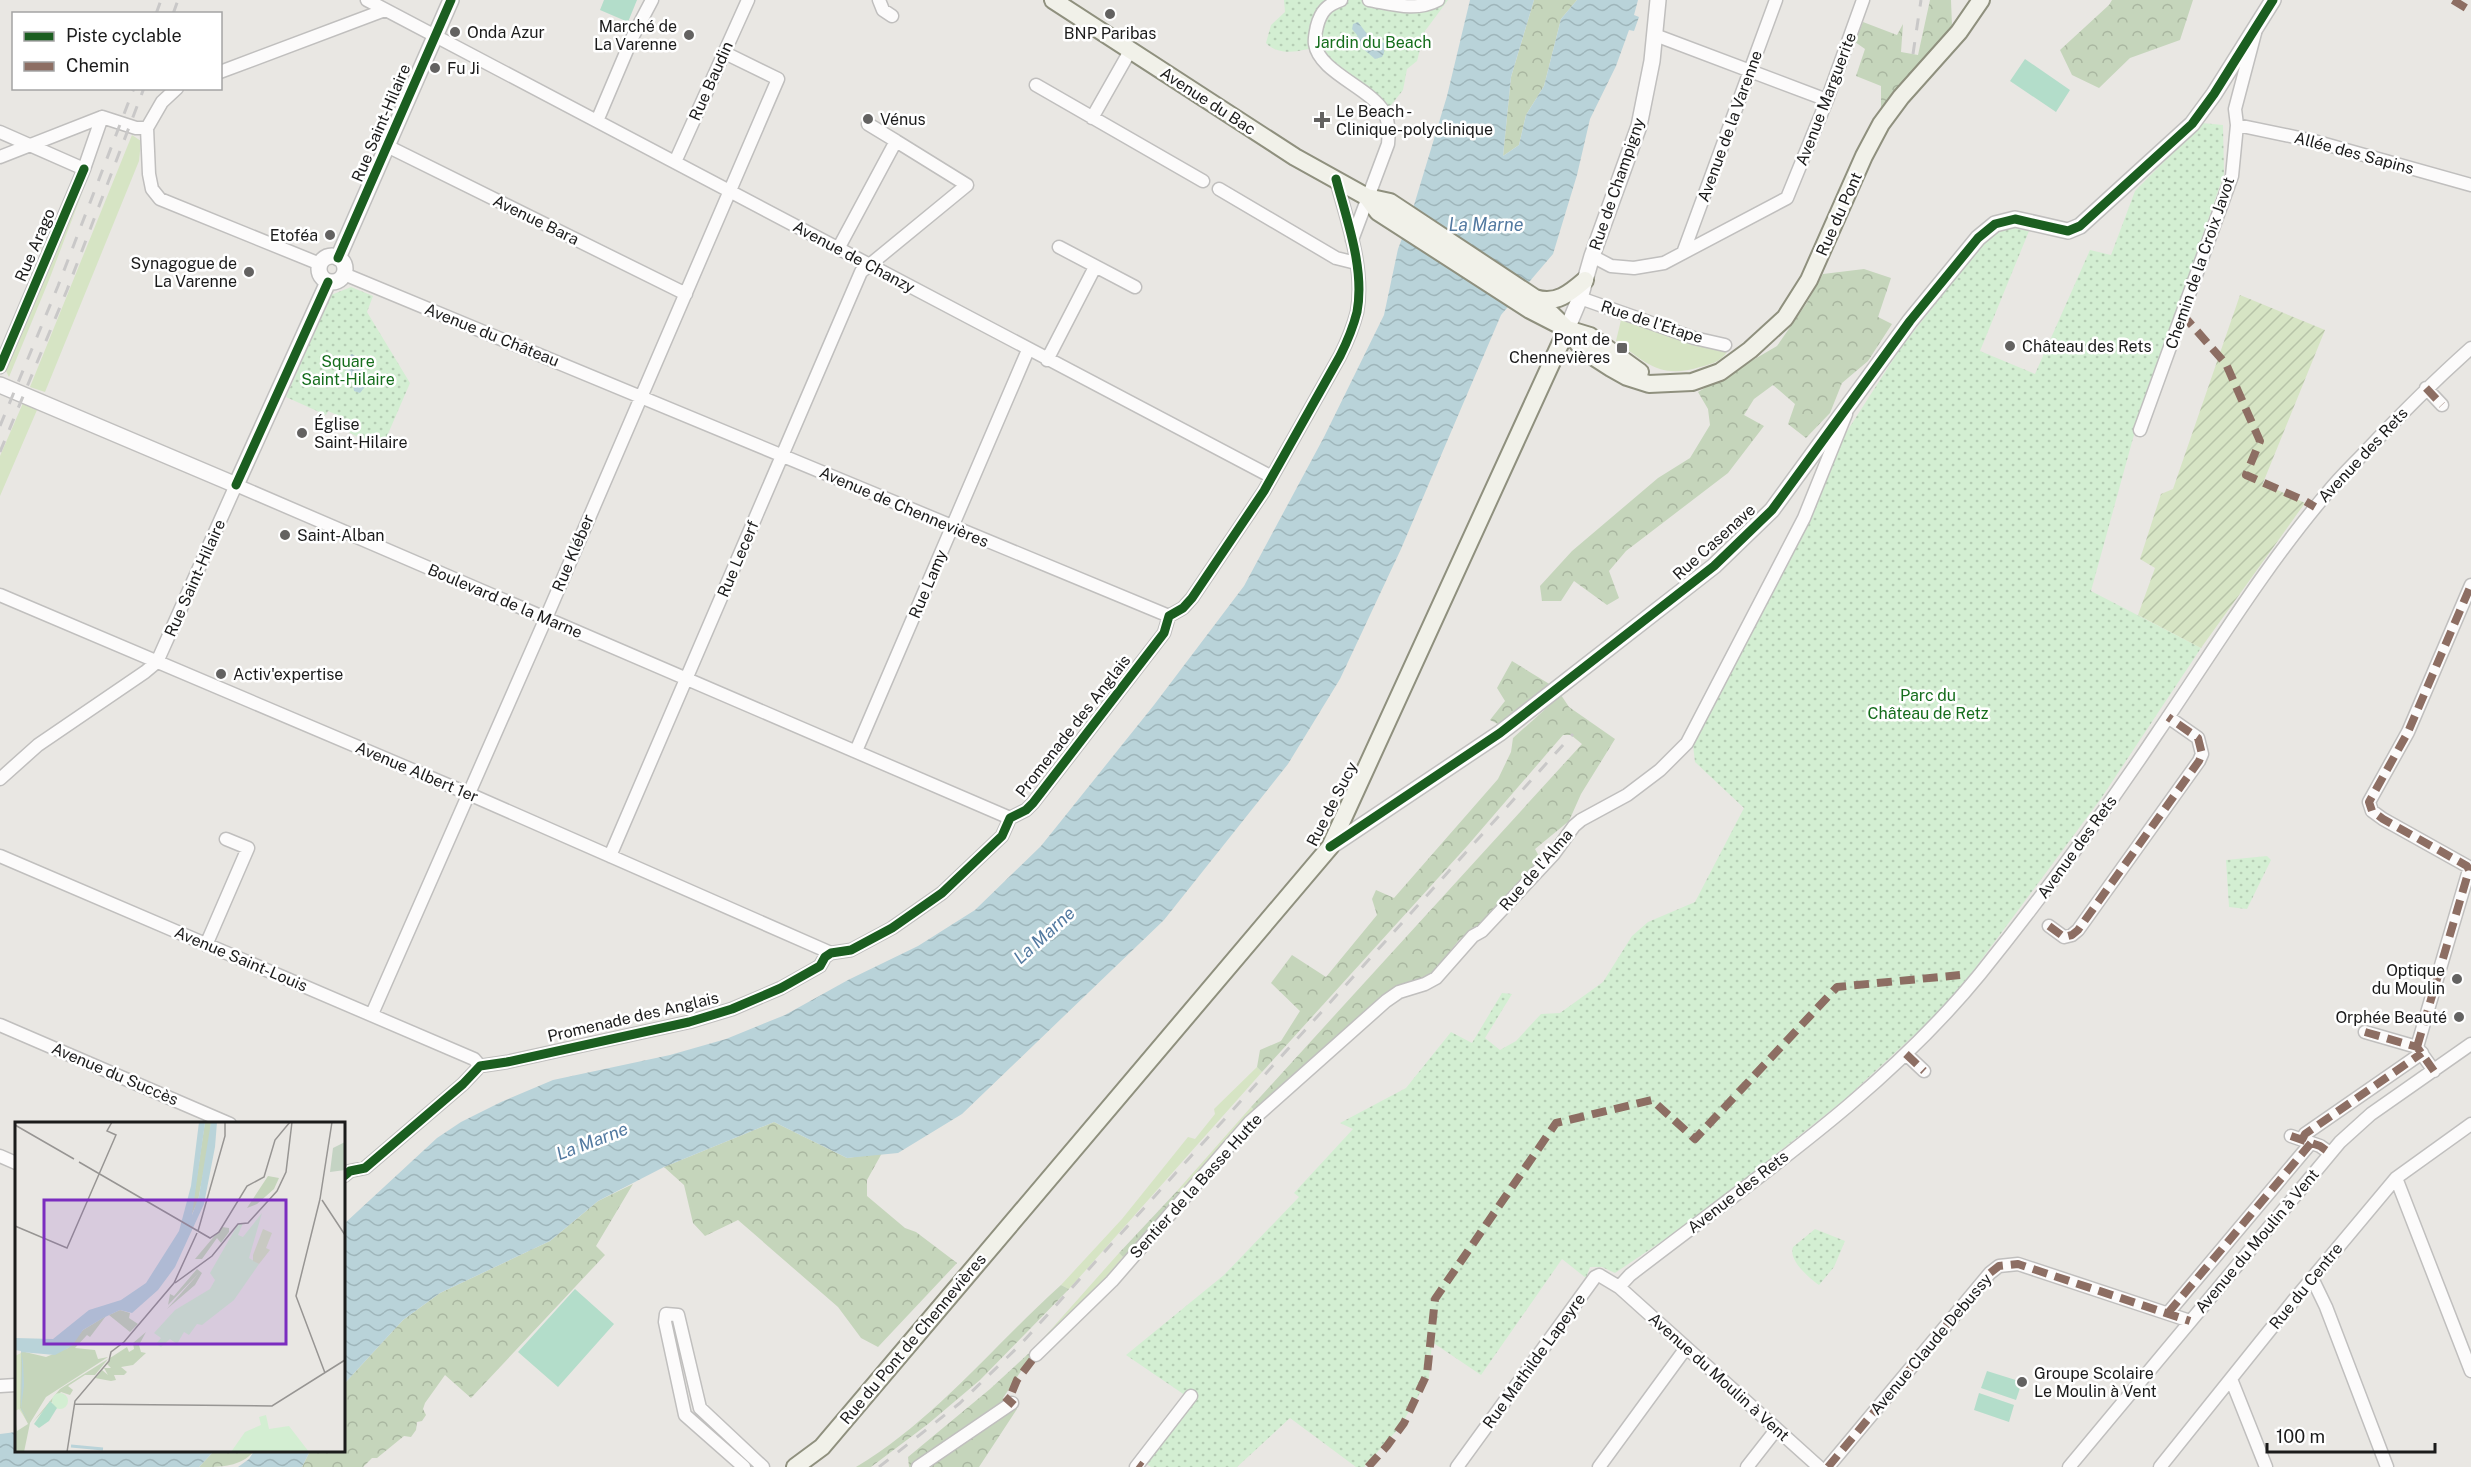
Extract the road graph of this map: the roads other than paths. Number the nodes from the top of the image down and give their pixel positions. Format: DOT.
graph roads {
  1 [pos="367,0"];
  2 [pos="451,0"];
  3 [pos="652,0"];
  4 [pos="748,0"];
  5 [pos="879,0"];
  6 [pos="1053,0"];
  7 [pos="1341,0"];
  8 [pos="1369,0"];
  9 [pos="1438,0"];
  10 [pos="1658,0"];
  11 [pos="1776,0"];
  12 [pos="1863,0"];
  13 [pos="1982,0"];
  14 [pos="2273,0"];
  15 [pos="386,10"];
  16 [pos="892,15"];
  17 [pos="2258,23"];
  18 [pos="1654,35"];
  19 [pos="435,36"];
  20 [pos="1130,51"];
  21 [pos="725,53"];
  22 [pos="222,71"];
  23 [pos="1750,71"];
  24 [pos="1036,85"];
  25 [pos="175,90"];
  26 [pos="1827,100"];
  27 [pos="102,117"];
  28 [pos="1092,117"];
  29 [pos="597,121"];
  30 [pos="868,124"];
  31 [pos="2237,125"];
  32 [pos="147,128"];
  33 [pos="0,132"];
  34 [pos="897,141"];
  35 [pos="32,145"];
  36 [pos="387,146"];
  37 [pos="0,157"];
  38 [pos="675,162"];
  39 [pos="84,168"];
  40 [pos="1336,179"];
  41 [pos="1203,181"];
  42 [pos="2471,185"];
  43 [pos="1219,189"];
  44 [pos="729,191"];
  45 [pos="1367,197"];
  46 [pos="1352,240"];
  47 [pos="1059,246"];
  48 [pos="838,249"];
  49 [pos="1683,252"];
  50 [pos="1592,256"];
  51 [pos="338,258"];
  52 [pos="1356,263"];
  53 [pos="320,264"];
  54 [pos="869,264"];
  55 [pos="1095,267"];
  56 [pos="344,274"];
  57 [pos="1586,280"];
  58 [pos="328,282"];
  59 [pos="1135,287"];
  60 [pos="686,294"];
  61 [pos="1581,298"];
  62 [pos="1533,304"];
  63 [pos="1568,329"];
  64 [pos="1725,345"];
  65 [pos="2471,348"];
  66 [pos="1028,350"];
  67 [pos="1047,360"];
  68 [pos="0,367"];
  69 [pos="0,385"];
  70 [pos="2426,388"];
  71 [pos="640,396"];
  72 [pos="2442,405"];
  73 [pos="1845,408"];
  74 [pos="2140,430"];
  75 [pos="782,456"];
  76 [pos="1272,477"];
  77 [pos="236,485"];
  78 [pos="952,527"];
  79 [pos="2471,585"];
  80 [pos="0,595"];
  81 [pos="1169,616"];
  82 [pos="546,618"];
  83 [pos="157,662"];
  84 [pos="686,678"];
  85 [pos="2168,717"];
  86 [pos="856,751"];
  87 [pos="0,779"];
  88 [pos="469,794"];
  89 [pos="1010,818"];
  90 [pos="226,839"];
  91 [pos="1330,847"];
  92 [pos="0,856"];
  93 [pos="610,856"];
  94 [pos="2049,926"];
  95 [pos="1473,936"];
  96 [pos="206,945"];
  97 [pos="831,953"];
  98 [pos="372,1014"];
  99 [pos="0,1025"];
  100 [pos="2366,1032"];
  101 [pos="2471,1044"];
  102 [pos="2419,1050"];
  103 [pos="1906,1054"];
  104 [pos="480,1066"];
  105 [pos="1924,1071"];
  106 [pos="2434,1071"];
  107 [pos="225,1122"];
  108 [pos="2471,1124"];
  109 [pos="2302,1140"];
  110 [pos="2330,1153"];
  111 [pos="0,1156"];
  112 [pos="15,1163"];
  113 [pos="345,1174"];
  114 [pos="2396,1178"];
  115 [pos="1025,1206"];
  116 [pos="2312,1278"];
  117 [pos="1619,1287"];
  118 [pos="2168,1313"];
  119 [pos="2190,1321"];
  120 [pos="1686,1348"];
  121 [pos="1036,1355"];
  122 [pos="2471,1371"];
  123 [pos="2231,1378"];
  124 [pos="15,1385"];
  125 [pos="0,1386"];
  126 [pos="1191,1396"];
  127 [pos="1012,1403"];
  128 [pos="1776,1430"];
  129 [pos="1137,1466"];
  130 [pos="744,1467"];
  131 [pos="763,1467"];
  132 [pos="795,1467"];
  133 [pos="918,1467"];
  134 [pos="1457,1467"];
  135 [pos="1599,1467"];
  136 [pos="1747,1467"];
  137 [pos="1819,1467"];
  138 [pos="1828,1467"];
  139 [pos="2069,1467"];
  140 [pos="2160,1467"];
  141 [pos="2266,1467"];
  142 [pos="2387,1467"];
  1 -- 15 [label="street, Avenue de Chanzy"];
  2 -- 19 [label="street, Rue Saint-Hilaire"];
  3 -- 29 [label="street"];
  4 -- 21 [label="street, Rue Baudin"];
  5 -- 16 [label="street"];
  6 -- 20 [label="main road, Avenue du Bac"];
  7 -- 45 [label="street, Promenade des Anglais"];
  8 -- 9 [label="street"];
  10 -- 18 [label="street, Rue de Champigny"];
  11 -- 23 [label="street, Avenue de la Varenne"];
  12 -- 26 [label="street, Avenue Marguerite"];
  13 -- 63 [label="main road, Rue du Pont"];
  14 -- 17 [label="street"];
  15 -- 19 [label="street, Avenue de Chanzy"];
  15 -- 22 [label="street"];
  17 -- 31 [label="street, Chemin de la Croix Javot"];
  17 -- 73 [label="street, Rue Casenave"];
  18 -- 23 [label="street"];
  18 -- 50 [label="street, Rue de Champigny"];
  19 -- 29 [label="street, Avenue de Chanzy"];
  19 -- 36 [label="street, Rue Saint-Hilaire"];
  20 -- 28 [label="street"];
  20 -- 40 [label="main road, Avenue du Bac"];
  21 -- 38 [label="street, Rue Baudin"];
  21 -- 44 [label="street, Rue Kléber"];
  23 -- 26 [label="street"];
  23 -- 49 [label="street, Avenue de la Varenne"];
  24 -- 28 [label="street"];
  25 -- 32 [label="street"];
  26 -- 49 [label="street, Avenue Marguerite"];
  27 -- 32 [label="street"];
  27 -- 35 [label="street"];
  27 -- 39 [label="street, Rue Arago"];
  28 -- 41 [label="street"];
  29 -- 38 [label="street, Avenue de Chanzy"];
  30 -- 34 [label="street"];
  31 -- 42 [label="street, Allée des Sapins"];
  31 -- 74 [label="street, Chemin de la Croix Javot"];
  32 -- 53 [label="street"];
  33 -- 35 [label="street"];
  34 -- 48 [label="street"];
  34 -- 54 [label="street, Rue Lecerf"];
  35 -- 37 [label="street"];
  35 -- 39 [label="street"];
  36 -- 51 [label="street, Rue Saint-Hilaire"];
  36 -- 60 [label="street, Avenue Bara"];
  38 -- 44 [label="street, Avenue de Chanzy"];
  39 -- 68 [label="street, Rue Arago"];
  40 -- 45 [label="main road, Avenue du Bac"];
  40 -- 46 [label="street, Promenade des Anglais"];
  43 -- 52 [label="street"];
  44 -- 48 [label="street, Avenue de Chanzy"];
  44 -- 60 [label="street, Rue Kléber"];
  45 -- 46 [label="street, Promenade des Anglais"];
  45 -- 62 [label="main road, Avenue du Bac"];
  46 -- 52 [label="street, Promenade des Anglais"];
  47 -- 55 [label="street"];
  48 -- 54 [label="street, Avenue de Chanzy"];
  49 -- 50 [label="street"];
  50 -- 57 [label="street, Rue de Champigny"];
  51 -- 53 [label="street"];
  51 -- 56 [label="street"];
  52 -- 76 [label="street, Promenade des Anglais"];
  53 -- 58 [label="street"];
  54 -- 66 [label="street, Avenue de Chanzy"];
  54 -- 75 [label="street, Rue Lecerf"];
  55 -- 59 [label="street"];
  55 -- 67 [label="street"];
  56 -- 58 [label="street"];
  56 -- 71 [label="street, Avenue du Château"];
  57 -- 61 [label="street, Rue de Champigny"];
  57 -- 62 [label="main road"];
  58 -- 77 [label="street, Rue Saint-Hilaire"];
  60 -- 71 [label="street, Rue Kléber"];
  61 -- 63 [label="street, Rue de Champigny"];
  61 -- 64 [label="street, Rue de l'Etape"];
  62 -- 63 [label="main road, Rue du Pont"];
  63 -- 91 [label="main road, Rue de Sucy"];
  65 -- 70 [label="street, Avenue des Rets"];
  66 -- 67 [label="street, Avenue de Chanzy"];
  66 -- 78 [label="street, Rue Lamy"];
  67 -- 76 [label="street, Avenue de Chanzy"];
  69 -- 77 [label="street, Boulevard de la Marne"];
  70 -- 72 [label="street"];
  70 -- 85 [label="street, Avenue des Rets"];
  71 -- 75 [label="street, Avenue de Chennevières"];
  71 -- 82 [label="street, Rue Kléber"];
  73 -- 91 [label="street, Rue Casenave"];
  73 -- 95 [label="street, Rue de l'Alma"];
  75 -- 78 [label="street, Avenue de Chennevières"];
  75 -- 84 [label="street, Rue Lecerf"];
  76 -- 81 [label="street, Promenade des Anglais"];
  77 -- 82 [label="street, Boulevard de la Marne"];
  77 -- 83 [label="street, Rue Saint-Hilaire"];
  78 -- 81 [label="street, Avenue de Chennevières"];
  78 -- 86 [label="street, Rue Lamy"];
  79 -- 102 [label="street"];
  80 -- 83 [label="street, Avenue Albert 1er"];
  81 -- 89 [label="street, Promenade des Anglais"];
  82 -- 84 [label="street, Boulevard de la Marne"];
  82 -- 88 [label="street, Rue Kléber"];
  83 -- 87 [label="street, Rue Saint-Hilaire"];
  83 -- 88 [label="street, Avenue Albert 1er"];
  84 -- 86 [label="street, Boulevard de la Marne"];
  84 -- 93 [label="street, Rue Lecerf"];
  85 -- 94 [label="street"];
  85 -- 103 [label="street, Avenue des Rets"];
  86 -- 89 [label="street, Boulevard de la Marne"];
  88 -- 93 [label="street, Avenue Albert 1er"];
  88 -- 98 [label="street, Rue Kléber"];
  89 -- 97 [label="street, Promenade des Anglais"];
  90 -- 96 [label="street"];
  91 -- 115 [label="main road, Rue de Sucy"];
  92 -- 96 [label="street, Avenue Saint-Louis"];
  93 -- 97 [label="street, Avenue Albert 1er"];
  95 -- 121 [label="street, Sentier de la Basse Hutte"];
  96 -- 98 [label="street, Avenue Saint-Louis"];
  97 -- 104 [label="street, Promenade des Anglais"];
  98 -- 104 [label="street, Avenue Saint-Louis"];
  99 -- 107 [label="street, Avenue du Succès"];
  100 -- 102 [label="street"];
  101 -- 106 [label="street, Avenue du Moulin à Vent"];
  102 -- 106 [label="street"];
  102 -- 109 [label="street"];
  103 -- 105 [label="street"];
  103 -- 117 [label="street, Avenue des Rets"];
  104 -- 113 [label="street"];
  106 -- 110 [label="street, Avenue du Moulin à Vent"];
  108 -- 114 [label="street, Rue du Centre"];
  109 -- 110 [label="street"];
  109 -- 118 [label="street"];
  110 -- 119 [label="street, Avenue du Moulin à Vent"];
  111 -- 112 [label="street"];
  114 -- 116 [label="street, Rue du Centre"];
  114 -- 122 [label="street"];
  115 -- 132 [label="main road, Rue du Pont de Chennevières"];
  116 -- 123 [label="street, Rue du Centre"];
  116 -- 142 [label="street"];
  117 -- 120 [label="street, Avenue du Moulin à Vent"];
  117 -- 134 [label="street, Rue Mathilde Lapeyre"];
  118 -- 119 [label="street, Avenue Claude Debussy"];
  118 -- 138 [label="street, Avenue Claude Debussy"];
  119 -- 139 [label="street, Avenue du Moulin à Vent"];
  120 -- 128 [label="street, Avenue du Moulin à Vent"];
  120 -- 135 [label="street"];
  123 -- 140 [label="street, Rue du Centre"];
  123 -- 141 [label="street"];
  124 -- 125 [label="street"];
  126 -- 129 [label="street"];
  127 -- 133 [label="street"];
  128 -- 136 [label="street"];
  128 -- 137 [label="street, Avenue du Moulin à Vent"];
  130 -- 131 [label="street"];
}
